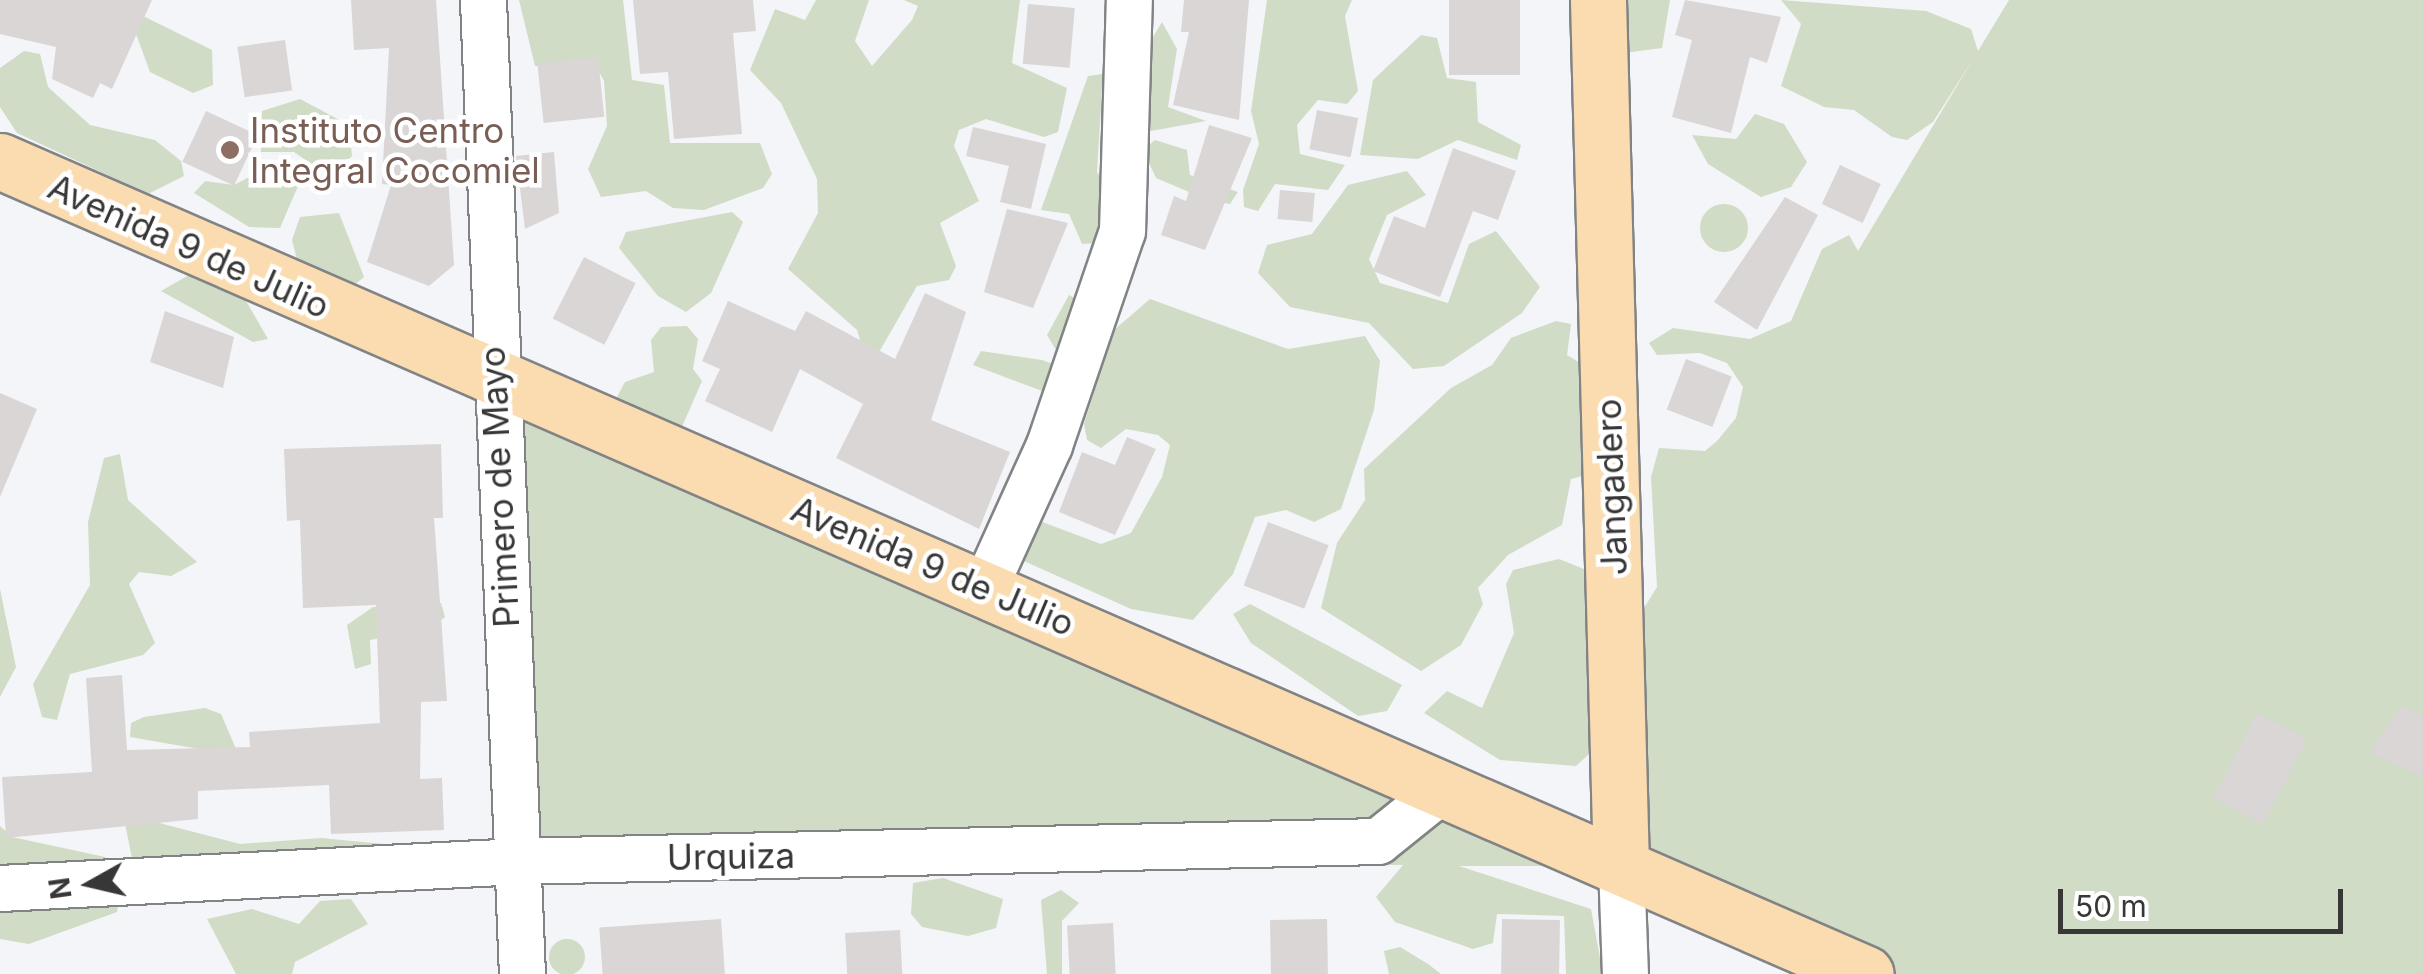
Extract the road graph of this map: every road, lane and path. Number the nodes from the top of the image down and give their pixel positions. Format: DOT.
graph roads {
  1 [pos="484,0"];
  2 [pos="1129,0"];
  3 [pos="1598,0"];
  4 [pos="0,160"];
  5 [pos="493,382"];
  6 [pos="985,586"];
  7 [pos="1444,788"];
  8 [pos="518,860"];
  9 [pos="1621,866"];
  10 [pos="0,888"];
  11 [pos="522,974"];
  12 [pos="1625,974"];
  13 [pos="1866,974"];
  1 -- 5 [label="street, Primero de Mayo"];
  2 -- 6 [label="street"];
  3 -- 9 [label="main road, Jangadero"];
  4 -- 5 [label="main road, Avenida 9 de Julio"];
  5 -- 6 [label="main road, Avenida 9 de Julio"];
  5 -- 8 [label="street, Primero de Mayo"];
  6 -- 7 [label="main road, Avenida 9 de Julio"];
  7 -- 8 [label="street, Urquiza"];
  7 -- 9 [label="main road, Avenida 9 de Julio"];
  8 -- 10 [label="street, Urquiza"];
  8 -- 11 [label="street, Primero de Mayo"];
  9 -- 12 [label="street, Jangadero"];
  9 -- 13 [label="main road, Avenida 9 de Julio"];
}
